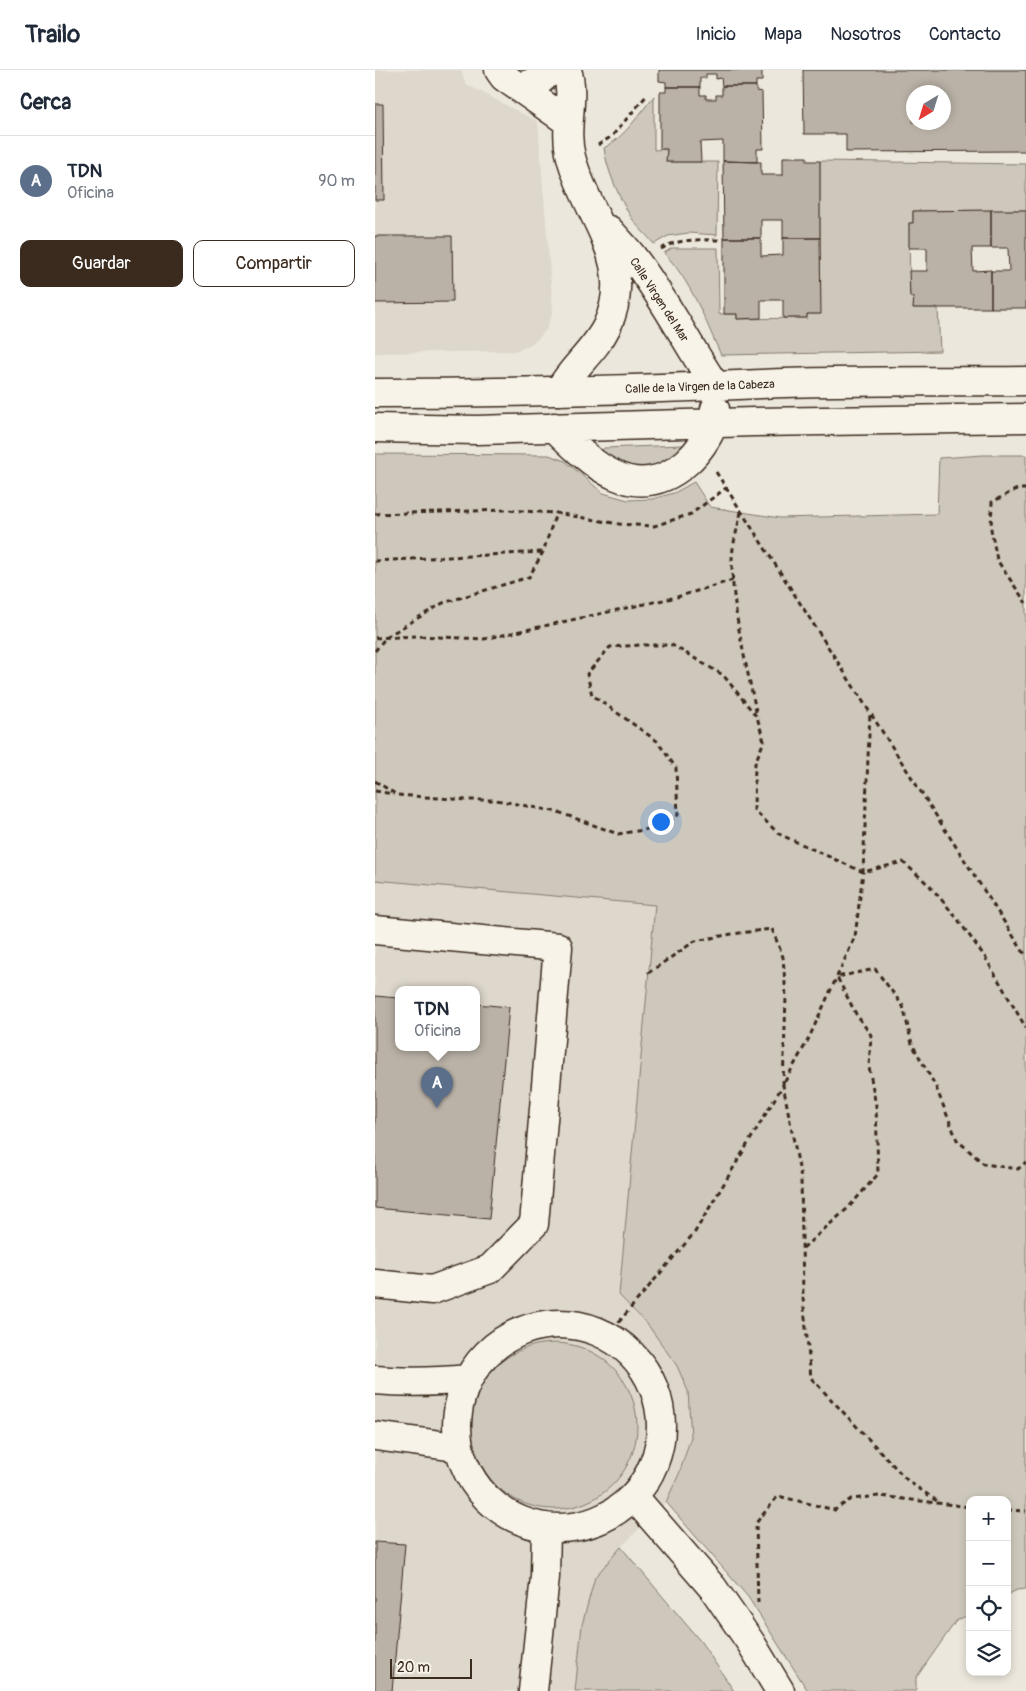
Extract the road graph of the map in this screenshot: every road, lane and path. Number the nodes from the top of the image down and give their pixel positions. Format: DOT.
graph roads {
  1 [pos="552,70"];
  2 [pos="567,70"];
  3 [pos="509,78"];
  4 [pos="648,94"];
  5 [pos="567,121"];
  6 [pos="598,145"];
  7 [pos="597,216"];
  8 [pos="719,240"];
  9 [pos="657,251"];
  10 [pos="1026,381"];
  11 [pos="716,387"];
  12 [pos="559,391"];
  13 [pos="375,393"];
  14 [pos="1026,418"];
  15 [pos="713,424"];
  16 [pos="555,426"];
  17 [pos="375,428"];
  18 [pos="713,468"];
  19 [pos="726,488"];
  20 [pos="1026,489"];
  21 [pos="741,512"];
  22 [pos="556,513"];
  23 [pos="375,514"];
  24 [pos="543,552"];
  25 [pos="375,561"];
  26 [pos="733,580"];
  27 [pos="1026,603"];
  28 [pos="386,637"];
  29 [pos="375,638"];
  30 [pos="375,651"];
  31 [pos="870,712"];
  32 [pos="757,717"];
  33 [pos="375,781"];
  34 [pos="375,791"];
  35 [pos="397,795"];
  36 [pos="863,872"];
  37 [pos="375,930"];
  38 [pos="1026,956"];
  39 [pos="648,973"];
  40 [pos="837,977"];
  41 [pos="1026,1028"];
  42 [pos="783,1085"];
  43 [pos="1026,1162"];
  44 [pos="803,1249"];
  45 [pos="375,1284"];
  46 [pos="607,1336"];
  47 [pos="468,1379"];
  48 [pos="375,1380"];
  49 [pos="375,1436"];
  50 [pos="456,1447"];
  51 [pos="634,1497"];
  52 [pos="940,1503"];
  53 [pos="966,1506"];
  54 [pos="1011,1510"];
  55 [pos="1026,1511"];
  56 [pos="546,1528"];
  57 [pos="751,1643"];
  58 [pos="533,1691"];
  59 [pos="780,1691"];
  1 -- 3 [label="main road"];
  2 -- 5 [label="main road, Calle Virgen del Mar"];
  3 -- 5 [label="main road"];
  4 -- 6 [label="path"];
  5 -- 7 [label="main road, Calle Virgen del Mar"];
  7 -- 11 [label="main road, Calle Virgen del Mar"];
  7 -- 12 [label="main road, Calle Virgen del Mar"];
  8 -- 9 [label="path"];
  10 -- 11 [label="main road, Calle de la Virgen de la Cabeza"];
  11 -- 12 [label="main road, Calle de la Virgen de la Cabeza"];
  11 -- 15 [label="main road"];
  12 -- 13 [label="main road, Calle de la Virgen de la Cabeza"];
  14 -- 15 [label="main road"];
  15 -- 16 [label="main road"];
  15 -- 16 [label="main road"];
  16 -- 17 [label="main road"];
  18 -- 19 [label="path"];
  19 -- 21 [label="path"];
  19 -- 22 [label="path"];
  20 -- 27 [label="path"];
  21 -- 26 [label="path"];
  21 -- 31 [label="path"];
  22 -- 23 [label="path"];
  22 -- 24 [label="path"];
  24 -- 25 [label="path"];
  24 -- 28 [label="path"];
  26 -- 28 [label="path"];
  26 -- 32 [label="path"];
  28 -- 29 [label="path"];
  28 -- 30 [label="path"];
  31 -- 36 [label="path"];
  31 -- 38 [label="path"];
  32 -- 35 [label="path"];
  32 -- 36 [label="path"];
  33 -- 35 [label="path"];
  34 -- 35 [label="path"];
  36 -- 40 [label="path"];
  36 -- 41 [label="path"];
  37 -- 45 [label="main road"];
  39 -- 42 [label="path"];
  40 -- 42 [label="path"];
  40 -- 43 [label="path"];
  40 -- 44 [label="path"];
  42 -- 44 [label="path"];
  42 -- 46 [label="path"];
  44 -- 52 [label="path"];
  46 -- 47 [label="main road"];
  46 -- 51 [label="main road"];
  47 -- 48 [label="main road"];
  47 -- 50 [label="main road"];
  49 -- 50 [label="main road"];
  50 -- 56 [label="main road"];
  51 -- 56 [label="main road"];
  51 -- 57 [label="main road"];
  52 -- 53 [label="path"];
  52 -- 57 [label="path"];
  54 -- 55 [label="path"];
  56 -- 58 [label="main road"];
  57 -- 59 [label="main road"];
}
